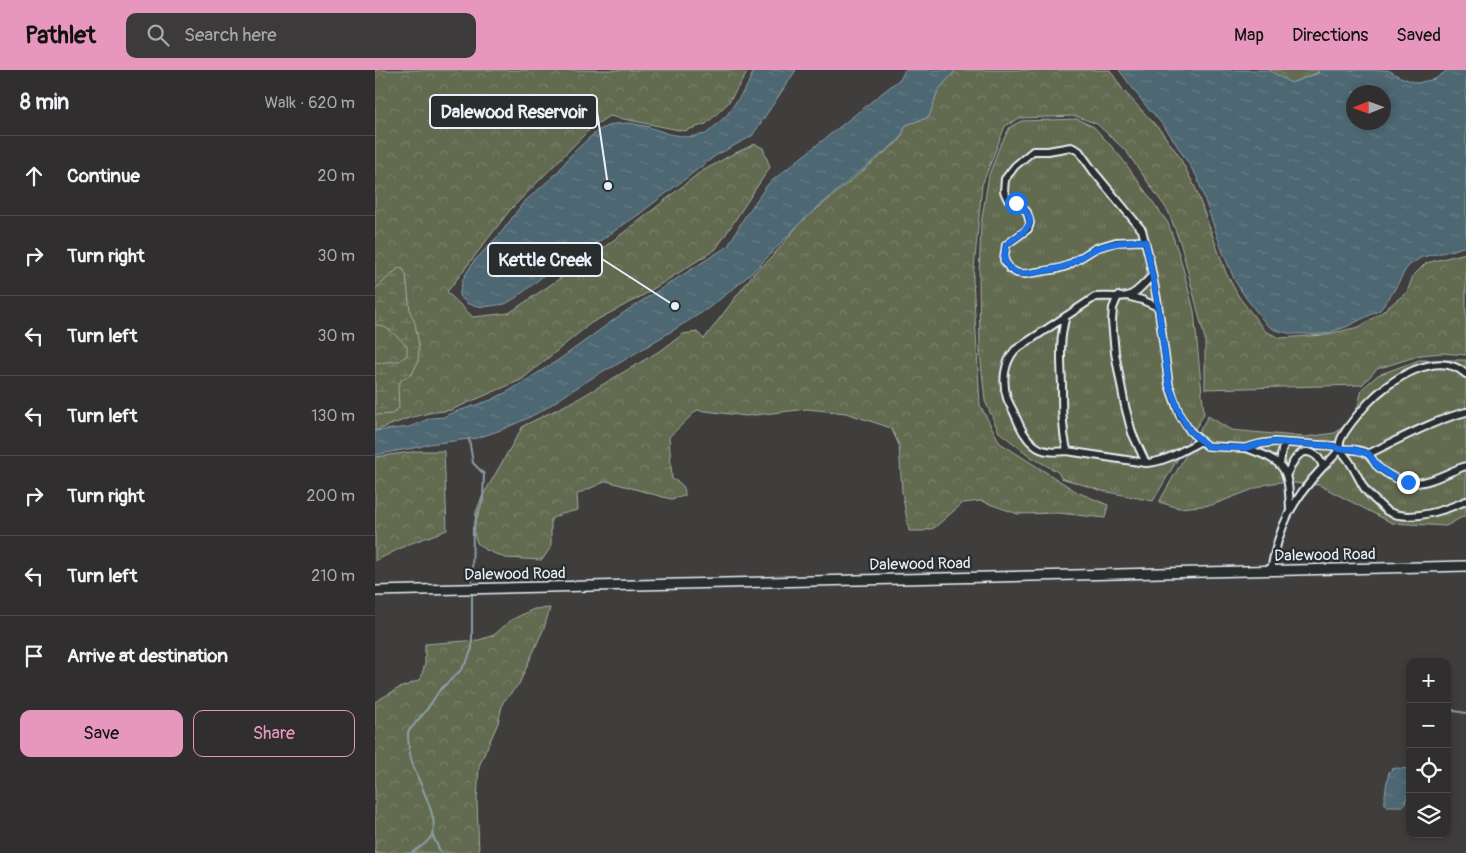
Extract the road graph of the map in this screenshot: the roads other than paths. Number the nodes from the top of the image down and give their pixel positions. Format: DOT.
graph roads {
  1 [pos="1144,241"];
  2 [pos="1152,276"];
  3 [pos="1118,296"];
  4 [pos="1127,296"];
  5 [pos="1158,307"];
  6 [pos="1066,316"];
  7 [pos="1466,374"];
  8 [pos="1466,412"];
  9 [pos="1201,442"];
  10 [pos="1285,442"];
  11 [pos="1245,448"];
  12 [pos="1339,449"];
  13 [pos="1067,450"];
  14 [pos="1369,454"];
  15 [pos="1146,462"];
  16 [pos="1280,464"];
  17 [pos="1466,466"];
  18 [pos="1323,467"];
  19 [pos="1286,476"];
  20 [pos="1466,501"];
  21 [pos="1290,509"];
  22 [pos="1466,566"];
  23 [pos="1271,570"];
  24 [pos="375,591"];
  1 -- 1 [label="street"];
  1 -- 2 [label="street"];
  2 -- 4 [label="street"];
  2 -- 5 [label="street"];
  3 -- 4 [label="street"];
  3 -- 6 [label="street"];
  3 -- 15 [label="street"];
  4 -- 5 [label="street"];
  5 -- 9 [label="street"];
  6 -- 13 [label="street"];
  6 -- 13 [label="street"];
  7 -- 12 [label="street"];
  8 -- 14 [label="street"];
  9 -- 11 [label="street"];
  9 -- 15 [label="street"];
  10 -- 11 [label="street"];
  10 -- 12 [label="street"];
  10 -- 16 [label="street"];
  11 -- 16 [label="street"];
  12 -- 14 [label="street"];
  12 -- 18 [label="street"];
  12 -- 20 [label="street"];
  13 -- 15 [label="street"];
  14 -- 17 [label="street"];
  16 -- 19 [label="street"];
  18 -- 19 [label="street"];
  18 -- 21 [label="street"];
  19 -- 21 [label="street"];
  21 -- 23 [label="street"];
  22 -- 23 [label="main road, Dalewood Road"];
  23 -- 24 [label="main road, Dalewood Road"];
}
